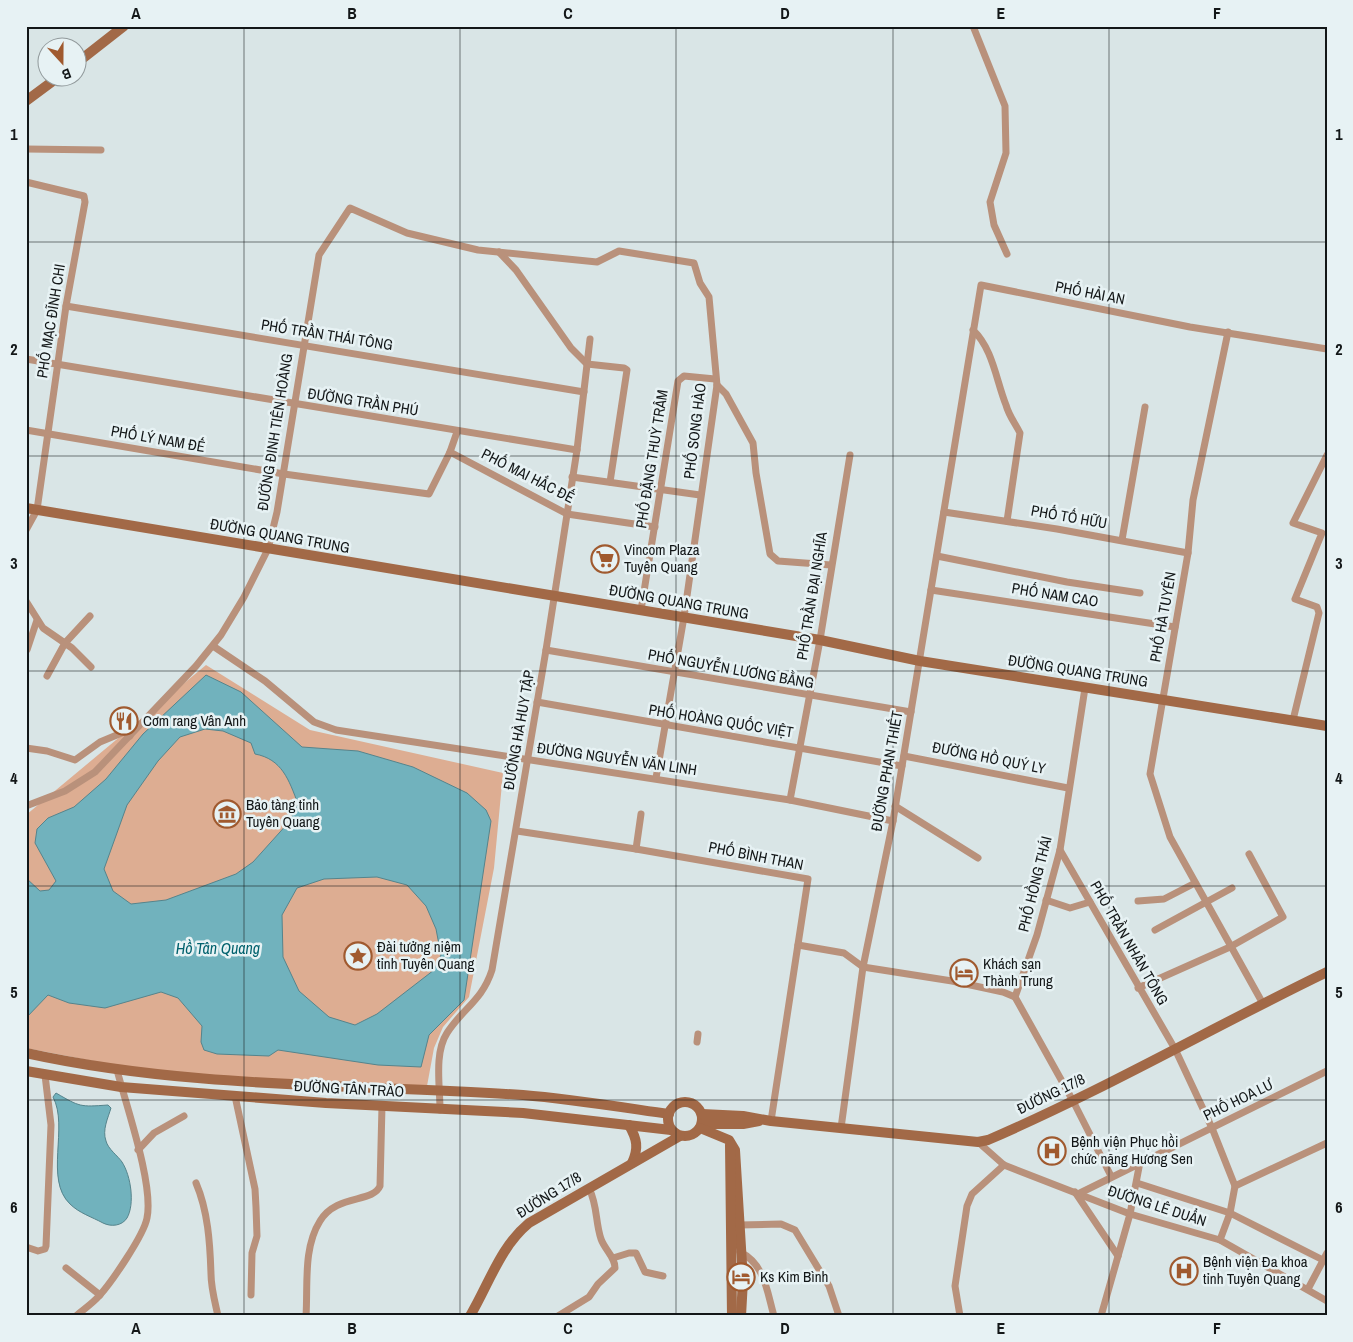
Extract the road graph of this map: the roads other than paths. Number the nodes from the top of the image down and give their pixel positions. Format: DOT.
graph roads {
  1 [pos="124,26"];
  2 [pos="973,26"];
  3 [pos="88,54"];
  4 [pos="44,88"];
  5 [pos="26,101"];
  6 [pos="26,149"];
  7 [pos="102,150"];
  8 [pos="26,182"];
  9 [pos="350,208"];
  10 [pos="499,252"];
  11 [pos="1008,254"];
  12 [pos="66,306"];
  13 [pos="974,330"];
  14 [pos="1228,332"];
  15 [pos="590,339"];
  16 [pos="302,345"];
  17 [pos="1327,349"];
  18 [pos="26,360"];
  19 [pos="587,364"];
  20 [pos="57,365"];
  21 [pos="716,382"];
  22 [pos="584,392"];
  23 [pos="294,405"];
  24 [pos="1145,407"];
  25 [pos="960,418"];
  26 [pos="26,430"];
  27 [pos="457,432"];
  28 [pos="47,434"];
  29 [pos="577,450"];
  30 [pos="450,452"];
  31 [pos="1327,454"];
  32 [pos="850,455"];
  33 [pos="284,474"];
  34 [pos="572,477"];
  35 [pos="610,482"];
  36 [pos="661,490"];
  37 [pos="700,495"];
  38 [pos="26,508"];
  39 [pos="37,510"];
  40 [pos="944,512"];
  41 [pos="567,514"];
  42 [pos="1007,521"];
  43 [pos="655,527"];
  44 [pos="26,530"];
  45 [pos="1122,540"];
  46 [pos="268,549"];
  47 [pos="1188,554"];
  48 [pos="937,556"];
  49 [pos="831,565"];
  50 [pos="931,590"];
  51 [pos="1140,593"];
  52 [pos="554,596"];
  53 [pos="26,601"];
  54 [pos="641,610"];
  55 [pos="90,616"];
  56 [pos="684,617"];
  57 [pos="37,620"];
  58 [pos="1175,627"];
  59 [pos="820,640"];
  60 [pos="65,644"];
  61 [pos="213,646"];
  62 [pos="27,650"];
  63 [pos="546,650"];
  64 [pos="920,661"];
  65 [pos="91,667"];
  66 [pos="673,673"];
  67 [pos="47,676"];
  68 [pos="1084,688"];
  69 [pos="808,696"];
  70 [pos="1164,700"];
  71 [pos="537,702"];
  72 [pos="911,712"];
  73 [pos="1293,720"];
  74 [pos="664,726"];
  75 [pos="1327,726"];
  76 [pos="130,736"];
  77 [pos="800,747"];
  78 [pos="26,748"];
  79 [pos="904,756"];
  80 [pos="528,760"];
  81 [pos="902,766"];
  82 [pos="656,778"];
  83 [pos="1068,788"];
  84 [pos="790,800"];
  85 [pos="26,806"];
  86 [pos="895,806"];
  87 [pos="641,814"];
  88 [pos="893,821"];
  89 [pos="517,831"];
  90 [pos="636,849"];
  91 [pos="1060,850"];
  92 [pos="1249,854"];
  93 [pos="978,858"];
  94 [pos="1195,883"];
  95 [pos="1232,888"];
  96 [pos="1046,900"];
  97 [pos="1138,901"];
  98 [pos="1090,902"];
  99 [pos="1206,903"];
  100 [pos="1155,930"];
  101 [pos="798,945"];
  102 [pos="1230,947"];
  103 [pos="864,968"];
  104 [pos="1327,972"];
  105 [pos="1138,988"];
  106 [pos="1015,997"];
  107 [pos="1262,1002"];
  108 [pos="698,1034"];
  109 [pos="698,1042"];
  110 [pos="1174,1049"];
  111 [pos="26,1053"];
  112 [pos="117,1070"];
  113 [pos="26,1071"];
  114 [pos="1327,1071"];
  115 [pos="45,1075"];
  116 [pos="122,1087"];
  117 [pos="440,1091"];
  118 [pos="234,1096"];
  119 [pos="1073,1101"];
  120 [pos="382,1106"];
  121 [pos="440,1110"];
  122 [pos="669,1114"];
  123 [pos="184,1116"];
  124 [pos="768,1121"];
  125 [pos="701,1122"];
  126 [pos="629,1125"];
  127 [pos="841,1128"];
  128 [pos="1212,1128"];
  129 [pos="676,1133"];
  130 [pos="730,1142"];
  131 [pos="978,1142"];
  132 [pos="1327,1143"];
  133 [pos="138,1150"];
  134 [pos="1140,1162"];
  135 [pos="632,1163"];
  136 [pos="1004,1165"];
  137 [pos="1112,1176"];
  138 [pos="196,1182"];
  139 [pos="1137,1183"];
  140 [pos="1235,1186"];
  141 [pos="589,1188"];
  142 [pos="1077,1192"];
  143 [pos="1230,1213"];
  144 [pos="1130,1214"];
  145 [pos="739,1225"];
  146 [pos="1220,1240"];
  147 [pos="26,1247"];
  148 [pos="736,1252"];
  149 [pos="1327,1253"];
  150 [pos="1118,1256"];
  151 [pos="613,1258"];
  152 [pos="1323,1260"];
  153 [pos="66,1268"];
  154 [pos="663,1276"];
  155 [pos="1308,1289"];
  156 [pos="251,1295"];
  157 [pos="100,1296"];
  158 [pos="1326,1300"];
  159 [pos="76,1316"];
  160 [pos="218,1316"];
  161 [pos="306,1316"];
  162 [pos="470,1316"];
  163 [pos="558,1316"];
  164 [pos="732,1316"];
  165 [pos="741,1316"];
  166 [pos="774,1316"];
  167 [pos="839,1316"];
  168 [pos="960,1316"];
  169 [pos="1100,1316"];
  1 -- 3 [label="main road"];
  2 -- 11 [label="street"];
  4 -- 5 [label="main road"];
  6 -- 7 [label="street"];
  8 -- 12 [label="street, PHỐ MẠC ĐĨNH CHI"];
  9 -- 10 [label="street, PHỐ SONG HÀO"];
  9 -- 16 [label="street, ĐƯỜNG ĐINH TIÊN HOÀNG"];
  10 -- 19 [label="street"];
  10 -- 21 [label="street, PHỐ SONG HÀO"];
  12 -- 16 [label="street, PHỐ TRẦN THÁI TÔNG"];
  12 -- 20 [label="street, PHỐ MẠC ĐĨNH CHI"];
  13 -- 14 [label="street, PHỐ HẢI AN"];
  13 -- 25 [label="street, PHỐ HẢI AN"];
  13 -- 42 [label="street"];
  14 -- 17 [label="street, PHỐ HẢI AN"];
  14 -- 47 [label="street, PHỐ HÀ TUYÊN"];
  15 -- 19 [label="street, ĐƯỜNG HÀ HUY TẬP"];
  16 -- 22 [label="street, PHỐ TRẦN THÁI TÔNG"];
  16 -- 23 [label="street, ĐƯỜNG ĐINH TIÊN HOÀNG"];
  18 -- 20 [label="street, ĐƯỜNG TRẦN PHÚ"];
  19 -- 22 [label="street, ĐƯỜNG HÀ HUY TẬP"];
  19 -- 35 [label="street"];
  20 -- 23 [label="street, ĐƯỜNG TRẦN PHÚ"];
  20 -- 28 [label="street, PHỐ MẠC ĐĨNH CHI"];
  21 -- 36 [label="street, PHỐ ĐẶNG THUỲ TRÂM"];
  21 -- 37 [label="street, PHỐ SONG HÀO"];
  21 -- 49 [label="street"];
  22 -- 29 [label="street, ĐƯỜNG HÀ HUY TẬP"];
  23 -- 27 [label="street, ĐƯỜNG TRẦN PHÚ"];
  23 -- 33 [label="street, ĐƯỜNG ĐINH TIÊN HOÀNG"];
  24 -- 45 [label="street"];
  25 -- 40 [label="street, ĐƯỜNG PHAN THIẾT"];
  26 -- 28 [label="street, PHỐ LÝ NAM ĐẾ"];
  27 -- 29 [label="street, ĐƯỜNG TRẦN PHÚ"];
  27 -- 30 [label="street"];
  28 -- 33 [label="street, PHỐ LÝ NAM ĐẾ"];
  28 -- 39 [label="street, PHỐ MẠC ĐĨNH CHI"];
  29 -- 34 [label="street, ĐƯỜNG HÀ HUY TẬP"];
  30 -- 33 [label="street, PHỐ LÝ NAM ĐẾ"];
  30 -- 41 [label="street, PHỐ MAI HẮC ĐẾ"];
  31 -- 73 [label="street"];
  32 -- 49 [label="street, PHỐ TRẦN ĐẠI NGHĨA"];
  33 -- 46 [label="street, ĐƯỜNG ĐINH TIÊN HOÀNG"];
  34 -- 35 [label="street"];
  34 -- 41 [label="street, ĐƯỜNG HÀ HUY TẬP"];
  35 -- 36 [label="street"];
  36 -- 37 [label="street"];
  36 -- 43 [label="street, PHỐ ĐẶNG THUỲ TRÂM"];
  37 -- 56 [label="street, PHỐ SONG HÀO"];
  38 -- 39 [label="main road, ĐƯỜNG QUANG TRUNG"];
  39 -- 44 [label="street"];
  39 -- 46 [label="main road, ĐƯỜNG QUANG TRUNG"];
  40 -- 42 [label="street, PHỐ TỐ HỮU"];
  40 -- 48 [label="street, ĐƯỜNG PHAN THIẾT"];
  41 -- 43 [label="street, PHỐ MAI HẮC ĐẾ"];
  41 -- 52 [label="street, ĐƯỜNG HÀ HUY TẬP"];
  42 -- 45 [label="street, PHỐ TỐ HỮU"];
  43 -- 54 [label="street, PHỐ ĐẶNG THUỲ TRÂM"];
  45 -- 47 [label="street, PHỐ TỐ HỮU"];
  46 -- 52 [label="main road, ĐƯỜNG QUANG TRUNG"];
  46 -- 61 [label="street, ĐƯỜNG ĐINH TIÊN HOÀNG"];
  47 -- 58 [label="street, PHỐ HÀ TUYÊN"];
  48 -- 50 [label="street, ĐƯỜNG PHAN THIẾT"];
  48 -- 51 [label="street"];
  49 -- 59 [label="street, PHỐ TRẦN ĐẠI NGHĨA"];
  50 -- 58 [label="street, PHỐ NAM CAO"];
  50 -- 64 [label="street, ĐƯỜNG PHAN THIẾT"];
  52 -- 54 [label="main road, ĐƯỜNG QUANG TRUNG"];
  52 -- 63 [label="street, ĐƯỜNG HÀ HUY TẬP"];
  53 -- 57 [label="street"];
  54 -- 56 [label="main road, ĐƯỜNG QUANG TRUNG"];
  55 -- 60 [label="street"];
  56 -- 59 [label="main road, ĐƯỜNG QUANG TRUNG"];
  56 -- 66 [label="street, PHỐ SONG HÀO"];
  57 -- 60 [label="street"];
  57 -- 62 [label="street"];
  58 -- 70 [label="street, PHỐ HÀ TUYÊN"];
  59 -- 64 [label="main road, ĐƯỜNG QUANG TRUNG"];
  59 -- 69 [label="street, PHỐ TRẦN ĐẠI NGHĨA"];
  60 -- 65 [label="street"];
  60 -- 67 [label="street"];
  61 -- 76 [label="street, ĐƯỜNG ĐINH TIÊN HOÀNG"];
  61 -- 80 [label="street, ĐƯỜNG NGUYỄN VĂN LINH"];
  63 -- 66 [label="street, PHỐ NGUYỄN LƯƠNG BẰNG"];
  63 -- 71 [label="street, ĐƯỜNG HÀ HUY TẬP"];
  64 -- 68 [label="main road, ĐƯỜNG QUANG TRUNG"];
  64 -- 72 [label="street, ĐƯỜNG PHAN THIẾT"];
  66 -- 69 [label="street, PHỐ NGUYỄN LƯƠNG BẰNG"];
  66 -- 74 [label="street, PHỐ SONG HÀO"];
  68 -- 70 [label="main road, ĐƯỜNG QUANG TRUNG"];
  68 -- 83 [label="street, PHỐ HỒNG THÁI"];
  69 -- 72 [label="street, PHỐ NGUYỄN LƯƠNG BẰNG"];
  69 -- 77 [label="street, PHỐ TRẦN ĐẠI NGHĨA"];
  70 -- 73 [label="main road, ĐƯỜNG QUANG TRUNG"];
  70 -- 94 [label="street, PHỐ HÀ TUYÊN"];
  71 -- 74 [label="street, PHỐ HOÀNG QUỐC VIỆT"];
  71 -- 80 [label="street, ĐƯỜNG HÀ HUY TẬP"];
  72 -- 79 [label="street, ĐƯỜNG PHAN THIẾT"];
  73 -- 75 [label="main road, ĐƯỜNG QUANG TRUNG"];
  74 -- 77 [label="street, PHỐ HOÀNG QUỐC VIỆT"];
  74 -- 82 [label="street, PHỐ SONG HÀO"];
  76 -- 78 [label="street"];
  76 -- 85 [label="street, ĐƯỜNG ĐINH TIÊN HOÀNG"];
  77 -- 81 [label="street, PHỐ HOÀNG QUỐC VIỆT"];
  77 -- 84 [label="street, PHỐ TRẦN ĐẠI NGHĨA"];
  79 -- 81 [label="street, ĐƯỜNG PHAN THIẾT"];
  79 -- 83 [label="street, ĐƯỜNG HỒ QUÝ LY"];
  80 -- 82 [label="street, ĐƯỜNG NGUYỄN VĂN LINH"];
  80 -- 89 [label="street, ĐƯỜNG HÀ HUY TẬP"];
  81 -- 86 [label="street, ĐƯỜNG PHAN THIẾT"];
  82 -- 84 [label="street, ĐƯỜNG NGUYỄN VĂN LINH"];
  83 -- 91 [label="street, PHỐ HỒNG THÁI"];
  84 -- 88 [label="street, ĐƯỜNG NGUYỄN VĂN LINH"];
  86 -- 88 [label="street, ĐƯỜNG PHAN THIẾT"];
  86 -- 93 [label="street"];
  87 -- 90 [label="street"];
  88 -- 103 [label="street, ĐƯỜNG PHAN THIẾT"];
  89 -- 90 [label="street, PHỐ BÌNH THAN"];
  89 -- 117 [label="street, ĐƯỜNG HÀ HUY TẬP"];
  90 -- 101 [label="street, PHỐ BÌNH THAN"];
  91 -- 96 [label="street, PHỐ HỒNG THÁI"];
  91 -- 98 [label="street, PHỐ TRẦN NHÂN TÔNG"];
  92 -- 102 [label="street"];
  94 -- 97 [label="street"];
  94 -- 99 [label="street, PHỐ HÀ TUYÊN"];
  95 -- 99 [label="street"];
  96 -- 98 [label="street"];
  96 -- 106 [label="street, PHỐ HỒNG THÁI"];
  98 -- 105 [label="street, PHỐ TRẦN NHÂN TÔNG"];
  99 -- 100 [label="street"];
  99 -- 102 [label="street, PHỐ HÀ TUYÊN"];
  101 -- 103 [label="street"];
  101 -- 124 [label="street, PHỐ BÌNH THAN"];
  102 -- 105 [label="street"];
  102 -- 107 [label="street, PHỐ HÀ TUYÊN"];
  103 -- 106 [label="street"];
  103 -- 127 [label="street, ĐƯỜNG PHAN THIẾT"];
  104 -- 107 [label="main road, ĐƯỜNG 17/8"];
  105 -- 110 [label="street, PHỐ TRẦN NHÂN TÔNG"];
  106 -- 119 [label="street"];
  107 -- 110 [label="main road, ĐƯỜNG 17/8"];
  108 -- 109 [label="street"];
  110 -- 119 [label="main road, ĐƯỜNG 17/8"];
  110 -- 128 [label="street, PHỐ TRẦN NHÂN TÔNG"];
  111 -- 112 [label="main road, ĐƯỜNG TÂN TRÀO"];
  112 -- 116 [label="street"];
  112 -- 117 [label="main road, ĐƯỜNG TÂN TRÀO"];
  113 -- 115 [label="main road, ĐƯỜNG TÂN TRÀO"];
  114 -- 128 [label="street, PHỐ HOA LƯ"];
  115 -- 116 [label="main road, ĐƯỜNG TÂN TRÀO"];
  115 -- 147 [label="street"];
  116 -- 118 [label="main road, ĐƯỜNG TÂN TRÀO"];
  116 -- 133 [label="street"];
  117 -- 121 [label="street, ĐƯỜNG HÀ HUY TẬP"];
  117 -- 122 [label="main road, ĐƯỜNG TÂN TRÀO"];
  118 -- 120 [label="main road, ĐƯỜNG TÂN TRÀO"];
  118 -- 156 [label="street"];
  119 -- 131 [label="main road, ĐƯỜNG 17/8"];
  119 -- 137 [label="street"];
  120 -- 121 [label="main road, ĐƯỜNG TÂN TRÀO"];
  120 -- 161 [label="street"];
  121 -- 126 [label="main road, ĐƯỜNG TÂN TRÀO"];
  122 -- 125 [label="main road"];
  122 -- 129 [label="main road"];
  123 -- 133 [label="street"];
  124 -- 125 [label="main road, ĐƯỜNG 17/8"];
  124 -- 127 [label="main road, ĐƯỜNG 17/8"];
  125 -- 129 [label="main road"];
  125 -- 130 [label="main road"];
  126 -- 129 [label="main road, ĐƯỜNG TÂN TRÀO"];
  126 -- 135 [label="main road"];
  127 -- 131 [label="main road, ĐƯỜNG 17/8"];
  128 -- 134 [label="street, PHỐ HOA LƯ"];
  128 -- 140 [label="street, PHỐ TRẦN NHÂN TÔNG"];
  129 -- 135 [label="main road, ĐƯỜNG 17/8"];
  130 -- 145 [label="main road"];
  130 -- 148 [label="main road"];
  131 -- 136 [label="street, ĐƯỜNG LÊ DUẨN"];
  132 -- 140 [label="street"];
  133 -- 157 [label="street"];
  134 -- 137 [label="street, PHỐ HOA LƯ"];
  134 -- 139 [label="street"];
  135 -- 141 [label="main road, ĐƯỜNG 17/8"];
  136 -- 142 [label="street, ĐƯỜNG LÊ DUẨN"];
  136 -- 168 [label="street"];
  137 -- 142 [label="street, PHỐ HOA LƯ"];
  138 -- 160 [label="street"];
  139 -- 143 [label="street"];
  139 -- 144 [label="street"];
  140 -- 143 [label="street"];
  141 -- 151 [label="street"];
  141 -- 162 [label="main road, ĐƯỜNG 17/8"];
  142 -- 144 [label="street, ĐƯỜNG LÊ DUẨN"];
  142 -- 150 [label="street"];
  143 -- 146 [label="street"];
  143 -- 152 [label="street"];
  144 -- 146 [label="street, ĐƯỜNG LÊ DUẨN"];
  144 -- 150 [label="street"];
  145 -- 148 [label="main road"];
  145 -- 167 [label="street"];
  146 -- 155 [label="street, ĐƯỜNG LÊ DUẨN"];
  148 -- 164 [label="main road"];
  148 -- 165 [label="main road"];
  148 -- 166 [label="street"];
  149 -- 152 [label="street"];
  150 -- 169 [label="street"];
  151 -- 154 [label="street"];
  151 -- 163 [label="street"];
  152 -- 155 [label="street"];
  153 -- 157 [label="street"];
  155 -- 158 [label="street, ĐƯỜNG LÊ DUẨN"];
  157 -- 159 [label="street"];
}
